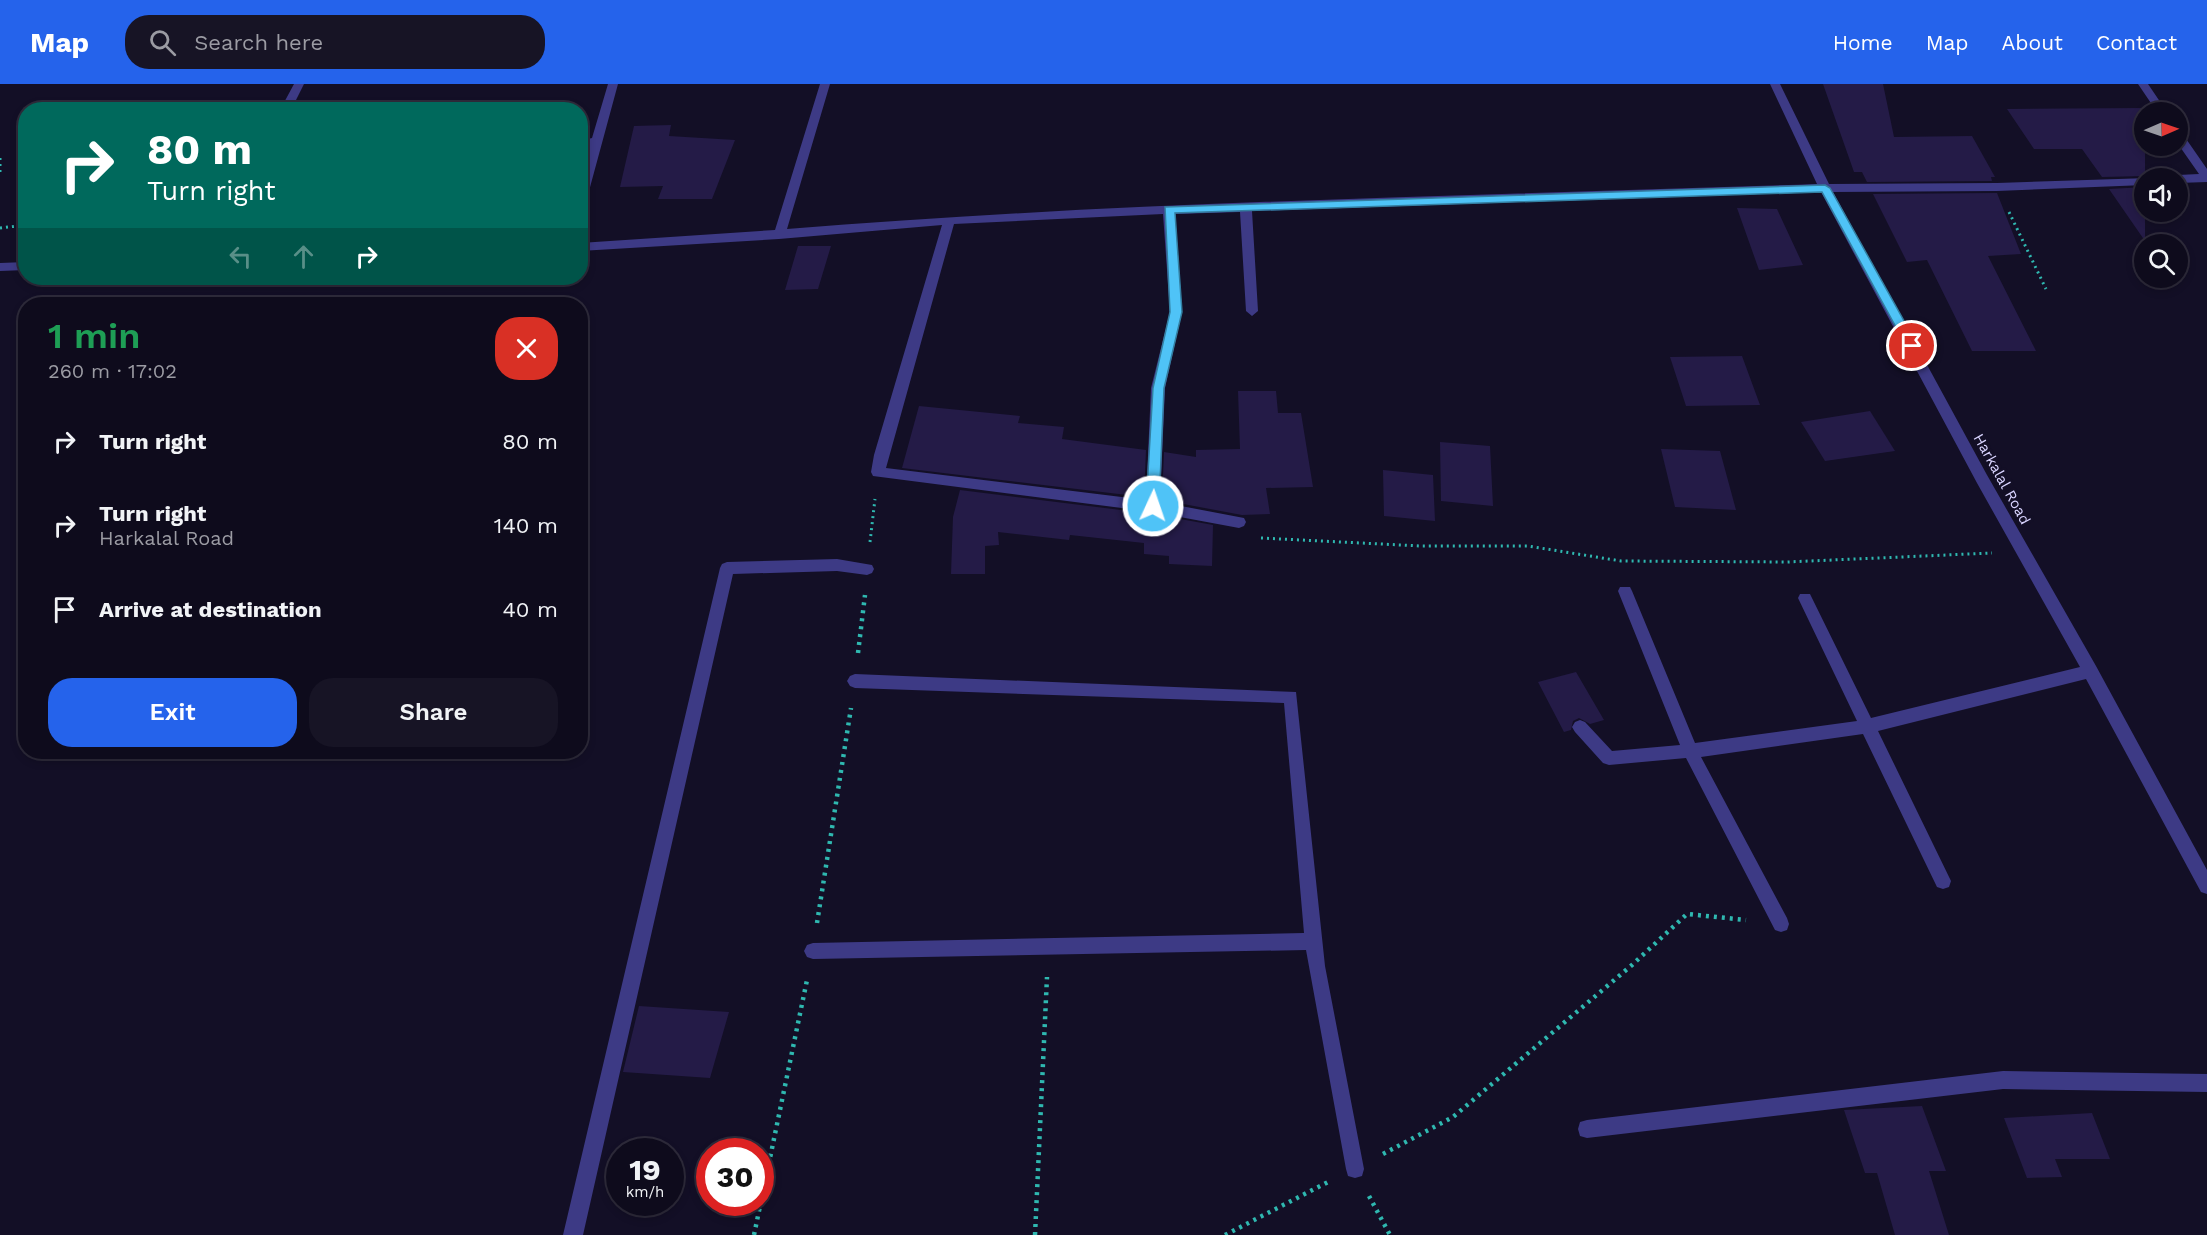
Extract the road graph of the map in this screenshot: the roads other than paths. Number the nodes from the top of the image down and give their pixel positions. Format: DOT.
graph roads {
  1 [pos="299,84"];
  2 [pos="613,84"];
  3 [pos="825,84"];
  4 [pos="1775,84"];
  5 [pos="2143,84"];
  6 [pos="289,102"];
  7 [pos="2155,102"];
  8 [pos="596,141"];
  9 [pos="588,142"];
  10 [pos="2188,150"];
  11 [pos="588,172"];
  12 [pos="2207,177"];
  13 [pos="2188,178"];
  14 [pos="2134,181"];
  15 [pos="1825,188"];
  16 [pos="1246,208"];
  17 [pos="1169,210"];
  18 [pos="950,220"];
  19 [pos="779,235"];
  20 [pos="588,247"];
  21 [pos="18,266"];
  22 [pos="0,267"];
  23 [pos="1251,311"];
  24 [pos="1153,506"];
  25 [pos="1239,522"];
  26 [pos="867,569"];
  27 [pos="1625,591"];
  28 [pos="1805,598"];
  29 [pos="2091,671"];
  30 [pos="855,681"];
  31 [pos="1868,726"];
  32 [pos="1580,727"];
  33 [pos="1690,751"];
  34 [pos="1943,881"];
  35 [pos="2207,886"];
  36 [pos="1781,924"];
  37 [pos="1314,941"];
  38 [pos="813,951"];
  39 [pos="2207,1083"];
  40 [pos="1587,1129"];
  41 [pos="1355,1169"];
  42 [pos="573,1235"];
  1 -- 6 [label="street"];
  2 -- 8 [label="street"];
  3 -- 19 [label="street"];
  4 -- 15 [label="street, Harkalal Road"];
  5 -- 7 [label="street"];
  8 -- 9 [label="street"];
  8 -- 11 [label="street"];
  10 -- 12 [label="street"];
  12 -- 13 [label="street"];
  14 -- 15 [label="street"];
  15 -- 16 [label="street"];
  15 -- 29 [label="street, Harkalal Road"];
  16 -- 17 [label="street"];
  16 -- 23 [label="street"];
  17 -- 18 [label="street"];
  17 -- 24 [label="street"];
  18 -- 19 [label="street"];
  18 -- 24 [label="street"];
  19 -- 20 [label="street"];
  21 -- 22 [label="street"];
  24 -- 25 [label="street"];
  26 -- 42 [label="street"];
  27 -- 33 [label="street"];
  28 -- 31 [label="street"];
  29 -- 31 [label="street"];
  29 -- 35 [label="street, Harkalal Road"];
  30 -- 37 [label="street"];
  31 -- 33 [label="street"];
  31 -- 34 [label="street"];
  32 -- 33 [label="street"];
  33 -- 36 [label="street"];
  37 -- 38 [label="street"];
  37 -- 41 [label="street"];
  39 -- 40 [label="street"];
}
